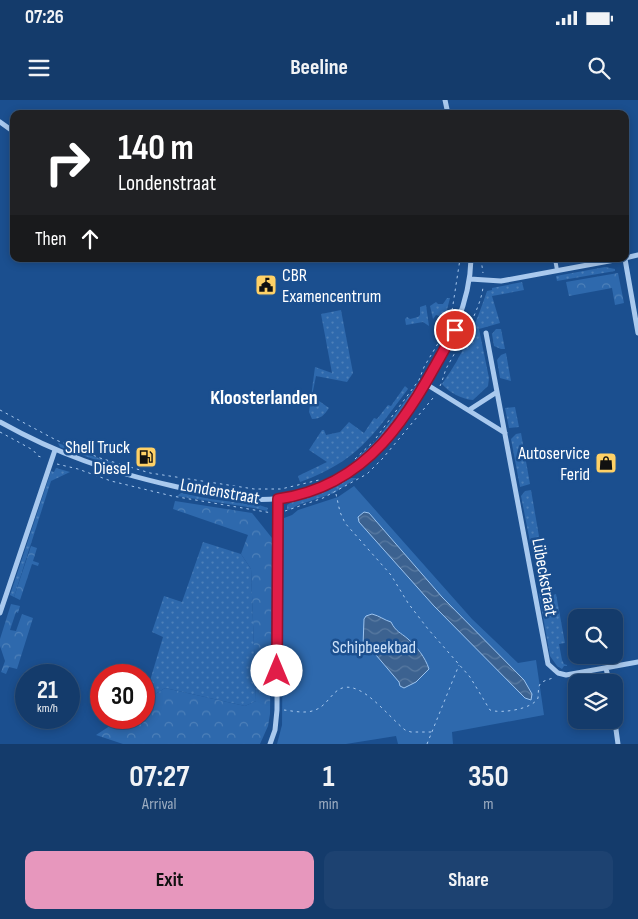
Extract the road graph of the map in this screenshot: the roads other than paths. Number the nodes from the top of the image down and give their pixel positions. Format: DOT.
graph roads {
  1 [pos="471,262"];
  2 [pos="556,262"];
  3 [pos="603,262"];
  4 [pos="626,262"];
  5 [pos="557,270"];
  6 [pos="470,279"];
  7 [pos="486,332"];
  8 [pos="638,333"];
  9 [pos="426,384"];
  10 [pos="497,392"];
  11 [pos="469,410"];
  12 [pos="0,422"];
  13 [pos="505,433"];
  14 [pos="54,450"];
  15 [pos="278,499"];
  16 [pos="0,613"];
  17 [pos="638,662"];
  18 [pos="606,668"];
  19 [pos="607,674"];
  20 [pos="616,729"];
  21 [pos="270,744"];
  22 [pos="618,744"];
  1 -- 6 [label="street"];
  2 -- 5 [label="lane"];
  3 -- 5 [label="street"];
  4 -- 8 [label="street"];
  5 -- 6 [label="street"];
  6 -- 9 [label="street"];
  7 -- 10 [label="street, Lübeckstraat"];
  9 -- 11 [label="street"];
  9 -- 15 [label="street, Londenstraat"];
  10 -- 11 [label="street"];
  10 -- 13 [label="street, Lübeckstraat"];
  11 -- 13 [label="street"];
  12 -- 14 [label="street, Londenstraat"];
  13 -- 18 [label="street, Lübeckstraat"];
  14 -- 15 [label="street, Londenstraat"];
  14 -- 16 [label="street"];
  15 -- 21 [label="street"];
  17 -- 18 [label="street"];
  18 -- 19 [label="street"];
  20 -- 22 [label="street"];
}
